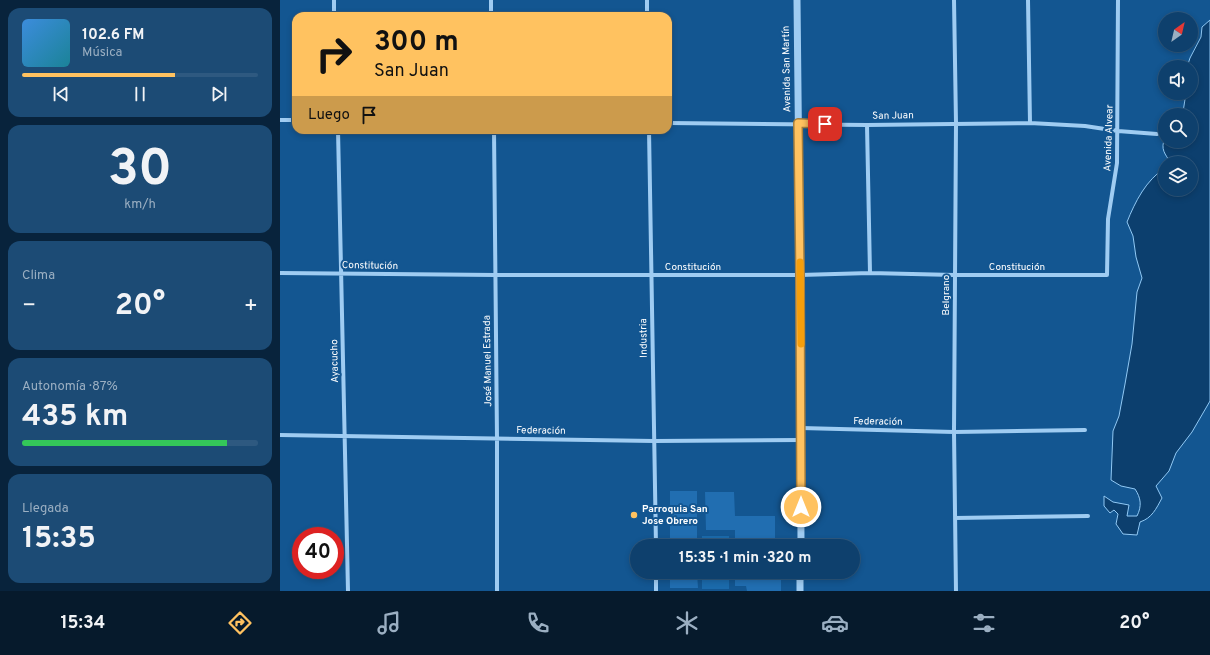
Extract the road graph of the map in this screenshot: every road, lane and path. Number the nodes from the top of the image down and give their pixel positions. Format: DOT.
graph roads {
  1 [pos="334,0"];
  2 [pos="491,0"];
  3 [pos="647,0"];
  4 [pos="796,0"];
  5 [pos="954,0"];
  6 [pos="1028,0"];
  7 [pos="1118,0"];
  8 [pos="334,12"];
  9 [pos="491,12"];
  10 [pos="647,12"];
  11 [pos="280,120"];
  12 [pos="292,120"];
  13 [pos="672,123"];
  14 [pos="798,123"];
  15 [pos="956,123"];
  16 [pos="1030,123"];
  17 [pos="866,125"];
  18 [pos="1118,131"];
  19 [pos="338,134"];
  20 [pos="494,134"];
  21 [pos="649,134"];
  22 [pos="1157,134"];
  23 [pos="280,273"];
  24 [pos="870,273"];
  25 [pos="341,274"];
  26 [pos="496,275"];
  27 [pos="651,275"];
  28 [pos="954,275"];
  29 [pos="1107,275"];
  30 [pos="800,276"];
  31 [pos="801,428"];
  32 [pos="1085,430"];
  33 [pos="954,432"];
  34 [pos="280,435"];
  35 [pos="344,436"];
  36 [pos="497,438"];
  37 [pos="801,440"];
  38 [pos="654,441"];
  39 [pos="1088,516"];
  40 [pos="955,518"];
  41 [pos="656,539"];
  42 [pos="801,539"];
  43 [pos="656,579"];
  44 [pos="800,579"];
  45 [pos="348,591"];
  46 [pos="497,591"];
  47 [pos="656,591"];
  48 [pos="800,591"];
  49 [pos="956,591"];
  1 -- 8 [label="street"];
  2 -- 9 [label="street"];
  3 -- 10 [label="street"];
  4 -- 14 [label="street, Avenida San Martín"];
  5 -- 15 [label="street, Belgrano"];
  6 -- 16 [label="street"];
  7 -- 18 [label="street, Avenida Alvear"];
  11 -- 12 [label="street"];
  13 -- 14 [label="street, San Juan"];
  14 -- 17 [label="street, San Juan"];
  14 -- 30 [label="street, Avenida San Martín"];
  15 -- 16 [label="street, San Juan"];
  15 -- 17 [label="street, San Juan"];
  15 -- 28 [label="street, Belgrano"];
  16 -- 18 [label="street, San Juan"];
  17 -- 24 [label="street"];
  18 -- 22 [label="street, San Juan"];
  18 -- 29 [label="street, Avenida Alvear"];
  19 -- 25 [label="street, Ayacucho"];
  20 -- 26 [label="street, José Manuel Estrada"];
  21 -- 27 [label="street, Industria"];
  23 -- 25 [label="street, Constitución"];
  24 -- 28 [label="street, Constitución"];
  24 -- 30 [label="street, Constitución"];
  25 -- 26 [label="street, Constitución"];
  25 -- 35 [label="street, Ayacucho"];
  26 -- 27 [label="street, Constitución"];
  26 -- 36 [label="street, José Manuel Estrada"];
  27 -- 30 [label="street, Constitución"];
  27 -- 38 [label="street, Industria"];
  28 -- 29 [label="street, Constitución"];
  28 -- 33 [label="street, Belgrano"];
  30 -- 31 [label="street, Avenida San Martín"];
  31 -- 33 [label="street, Federación"];
  31 -- 37 [label="street, Avenida San Martín"];
  32 -- 33 [label="street, Federación"];
  33 -- 40 [label="street, Belgrano"];
  34 -- 35 [label="street, Federación"];
  35 -- 36 [label="street, Federación"];
  35 -- 45 [label="street, Ayacucho"];
  36 -- 38 [label="street, Federación"];
  36 -- 46 [label="street, José Manuel Estrada"];
  37 -- 38 [label="street, Federación"];
  37 -- 42 [label="street, Avenida San Martín"];
  38 -- 41 [label="street, Industria"];
  39 -- 40 [label="street"];
  40 -- 49 [label="street, Belgrano"];
  43 -- 47 [label="street"];
  44 -- 48 [label="street"];
}
